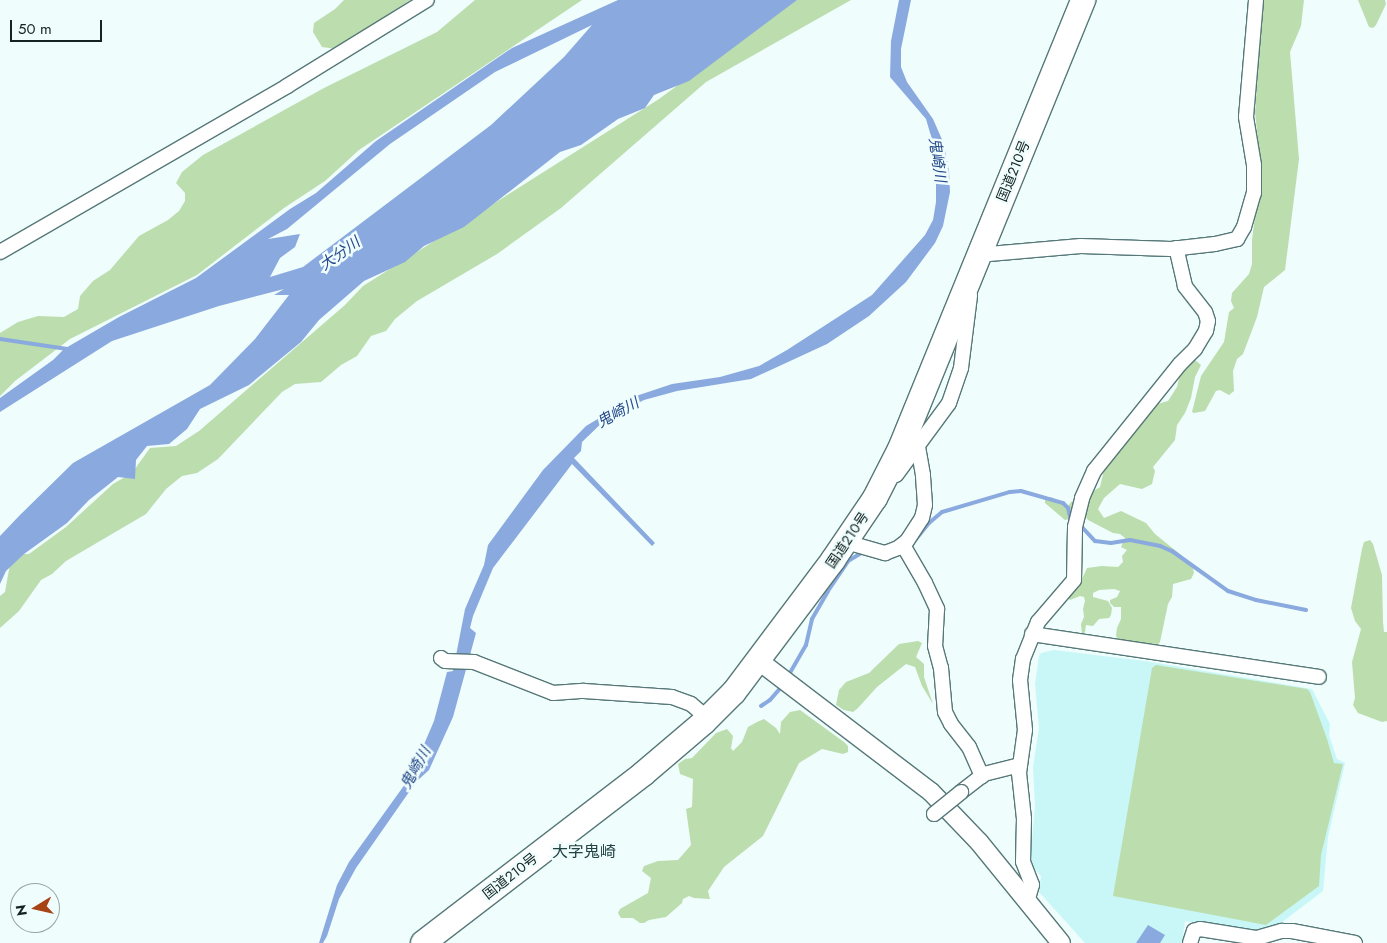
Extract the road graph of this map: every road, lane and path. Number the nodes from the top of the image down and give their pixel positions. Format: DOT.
graph roads {
  1 [pos="427,0"];
  2 [pos="1083,0"];
  3 [pos="1256,0"];
  4 [pos="1176,248"];
  5 [pos="0,252"];
  6 [pos="977,261"];
  7 [pos="918,448"];
  8 [pos="861,521"];
  9 [pos="846,542"];
  10 [pos="903,545"];
  11 [pos="1032,634"];
  12 [pos="443,660"];
  13 [pos="759,660"];
  14 [pos="1319,677"];
  15 [pos="708,718"];
  16 [pos="1020,765"];
  17 [pos="982,776"];
  18 [pos="934,814"];
  19 [pos="1027,902"];
  20 [pos="1261,940"];
  21 [pos="423,943"];
  22 [pos="1061,943"];
  23 [pos="1190,943"];
  24 [pos="1355,943"];
  1 -- 5 [label="street"];
  2 -- 6 [label="highway, 国道210号"];
  3 -- 4 [label="street"];
  4 -- 6 [label="street"];
  4 -- 11 [label="street"];
  6 -- 7 [label="street"];
  6 -- 8 [label="highway, 国道210号"];
  7 -- 8 [label="street"];
  7 -- 10 [label="street"];
  8 -- 9 [label="highway, 国道210号"];
  9 -- 10 [label="street"];
  9 -- 13 [label="highway, 国道210号"];
  10 -- 17 [label="street"];
  11 -- 14 [label="street"];
  11 -- 16 [label="street"];
  12 -- 15 [label="street"];
  13 -- 15 [label="highway, 国道210号"];
  13 -- 19 [label="street"];
  15 -- 21 [label="highway, 国道210号"];
  16 -- 17 [label="street"];
  16 -- 19 [label="street"];
  17 -- 18 [label="street, bridge"];
  19 -- 22 [label="street"];
  20 -- 23 [label="street"];
  20 -- 24 [label="street"];
}
